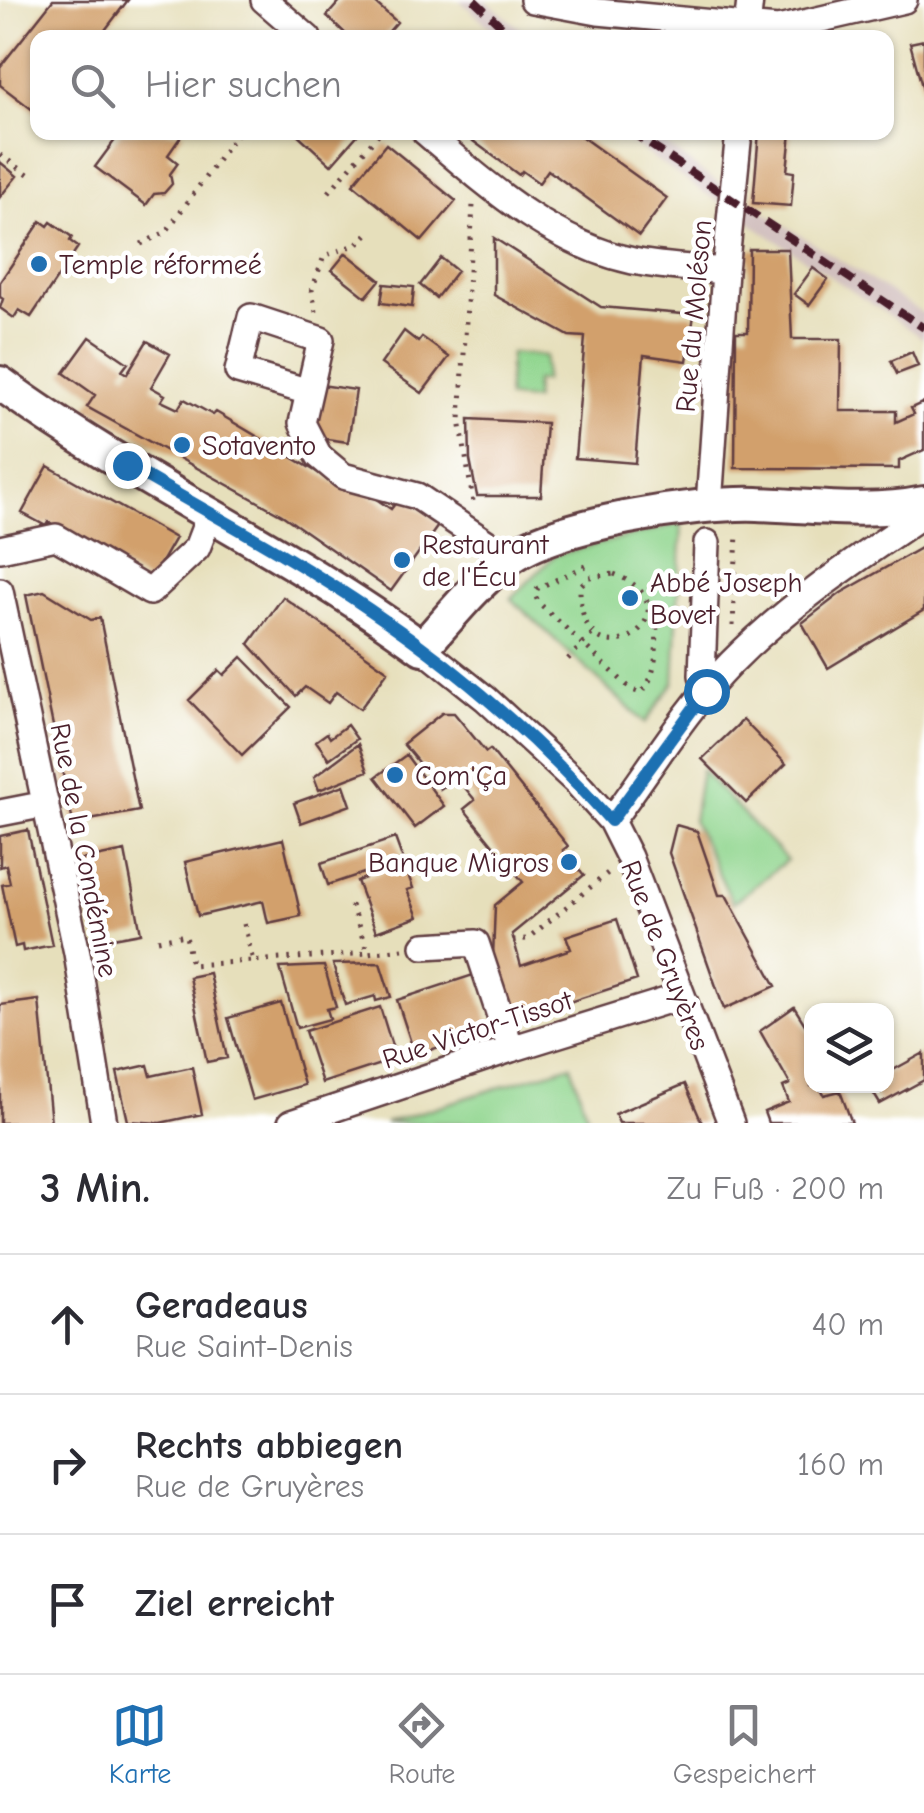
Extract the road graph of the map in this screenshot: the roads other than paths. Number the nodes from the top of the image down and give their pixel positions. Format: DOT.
graph roads {
  1 [pos="264,0"];
  2 [pos="534,0"];
  3 [pos="750,0"];
  4 [pos="904,0"];
  5 [pos="299,30"];
  6 [pos="732,30"];
  7 [pos="747,30"];
  8 [pos="768,30"];
  9 [pos="434,140"];
  10 [pos="738,140"];
  11 [pos="725,271"];
  12 [pos="309,392"];
  13 [pos="4,396"];
  14 [pos="924,503"];
  15 [pos="724,512"];
  16 [pos="210,514"];
  17 [pos="924,514"];
  18 [pos="707,543"];
  19 [pos="0,549"];
  20 [pos="509,558"];
  21 [pos="0,591"];
  22 [pos="422,648"];
  23 [pos="706,691"];
  24 [pos="46,804"];
  25 [pos="0,813"];
  26 [pos="611,821"];
  27 [pos="424,946"];
  28 [pos="682,996"];
  29 [pos="511,1049"];
  30 [pos="344,1114"];
  31 [pos="104,1123"];
  32 [pos="292,1123"];
  33 [pos="730,1123"];
  1 -- 5 [label="street"];
  2 -- 6 [label="street"];
  3 -- 7 [label="street"];
  4 -- 8 [label="street"];
  9 -- 11 [label="street"];
  10 -- 11 [label="street, Rue du Moléson"];
  11 -- 15 [label="street, Rue du Moléson"];
  12 -- 12 [label="street"];
  12 -- 20 [label="street"];
  13 -- 16 [label="main road, Rue de Gruyères"];
  14 -- 15 [label="main road"];
  15 -- 20 [label="main road"];
  16 -- 19 [label="street"];
  16 -- 22 [label="main road, Rue de Gruyères"];
  17 -- 23 [label="street"];
  18 -- 23 [label="street"];
  20 -- 22 [label="main road"];
  21 -- 24 [label="street, Rue de la Condémine"];
  22 -- 26 [label="street, Rue de Gruyères"];
  23 -- 26 [label="street"];
  24 -- 25 [label="street"];
  24 -- 31 [label="street, Rue de la Condémine"];
  26 -- 28 [label="street, Rue de Gruyères"];
  27 -- 29 [label="street"];
  28 -- 29 [label="street, Rue Victor-Tissot"];
  28 -- 33 [label="street, Rue de Gruyères"];
  29 -- 30 [label="street, Rue Victor-Tissot"];
  30 -- 32 [label="street, Rue Victor-Tissot"];
}
